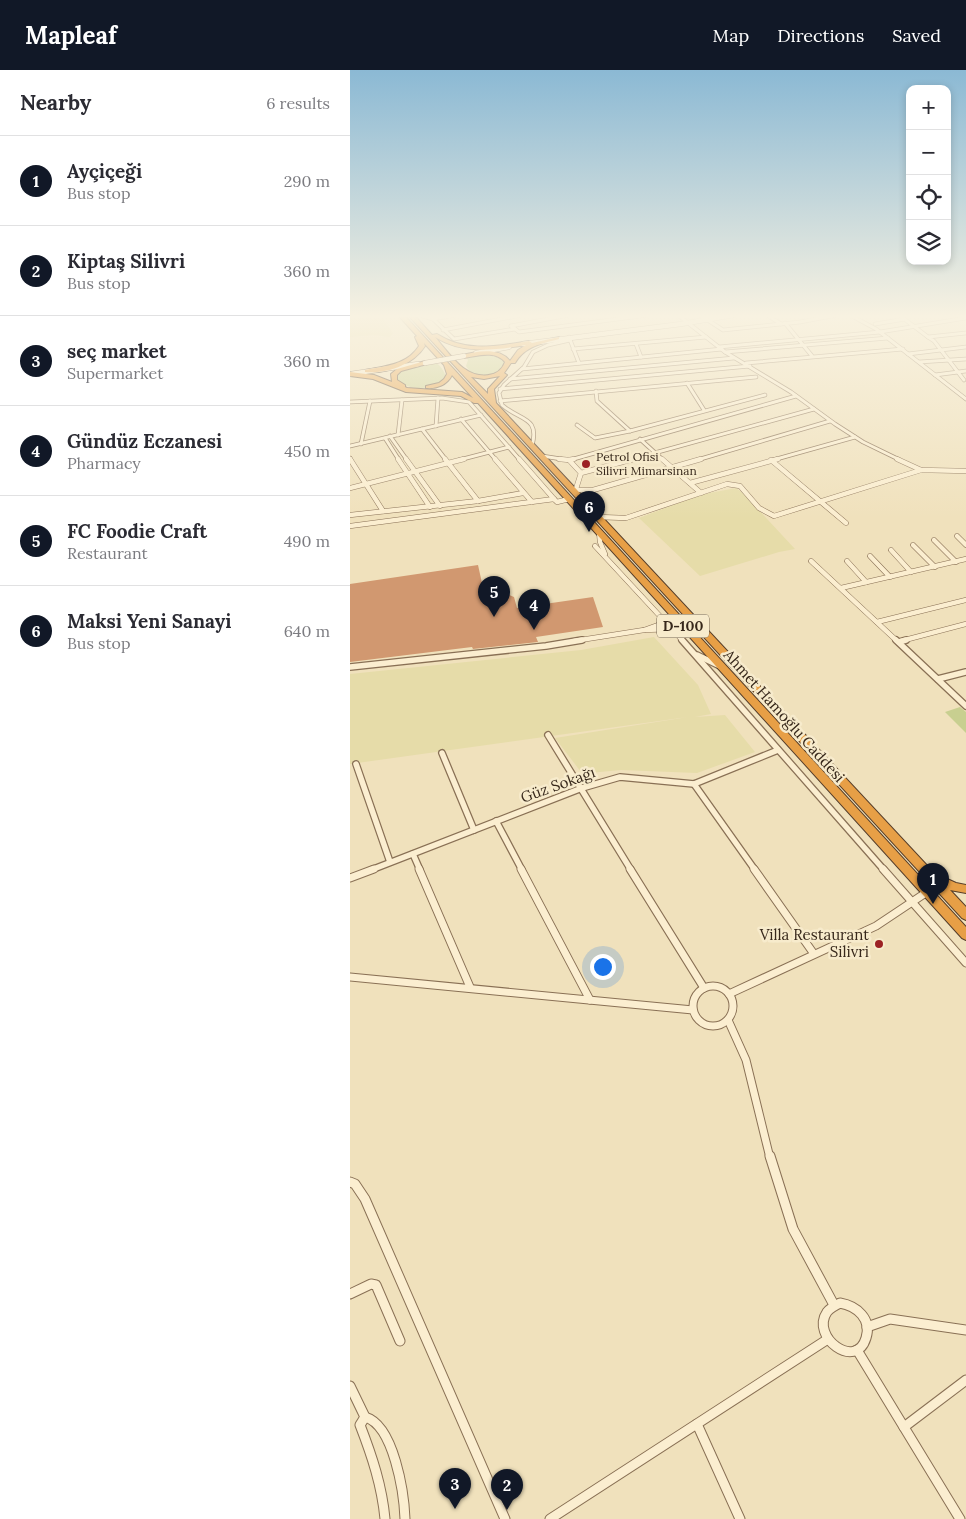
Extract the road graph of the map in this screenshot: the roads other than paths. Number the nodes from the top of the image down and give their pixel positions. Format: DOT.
graph roads {
  1 [pos="386,383"];
  2 [pos="391,383"];
  3 [pos="397,383"];
  4 [pos="441,383"];
  5 [pos="464,383"];
  6 [pos="472,383"];
  7 [pos="496,383"];
  8 [pos="507,383"];
  9 [pos="574,383"];
  10 [pos="687,383"];
  11 [pos="691,383"];
  12 [pos="775,383"];
  13 [pos="945,383"];
  14 [pos="394,386"];
  15 [pos="500,390"];
  16 [pos="596,391"];
  17 [pos="765,394"];
  18 [pos="796,396"];
  19 [pos="438,398"];
  20 [pos="966,399"];
  21 [pos="402,400"];
  22 [pos="370,401"];
  23 [pos="500,401"];
  24 [pos="350,402"];
  25 [pos="814,409"];
  26 [pos="704,410"];
  27 [pos="502,413"];
  28 [pos="485,414"];
  29 [pos="461,419"];
  30 [pos="830,421"];
  31 [pos="577,425"];
  32 [pos="436,426"];
  33 [pos="422,429"];
  34 [pos="630,431"];
  35 [pos="398,435"];
  36 [pos="388,437"];
  37 [pos="855,437"];
  38 [pos="640,439"];
  39 [pos="361,444"];
  40 [pos="350,446"];
  41 [pos="532,446"];
  42 [pos="509,447"];
  43 [pos="489,452"];
  44 [pos="656,453"];
  45 [pos="542,456"];
  46 [pos="350,458"];
  47 [pos="569,460"];
  48 [pos="771,460"];
  49 [pos="450,462"];
  50 [pos="672,466"];
  51 [pos="921,470"];
  52 [pos="416,471"];
  53 [pos="966,471"];
  54 [pos="409,472"];
  55 [pos="581,473"];
  56 [pos="690,483"];
  57 [pos="366,484"];
  58 [pos="350,488"];
  59 [pos="523,492"];
  60 [pos="701,493"];
  61 [pos="573,494"];
  62 [pos="554,499"];
  63 [pos="478,501"];
  64 [pos="820,501"];
  65 [pos="532,502"];
  66 [pos="440,506"];
  67 [pos="430,507"];
  68 [pos="383,510"];
  69 [pos="350,515"];
  70 [pos="598,517"];
  71 [pos="846,523"];
  72 [pos="350,526"];
  73 [pos="599,532"];
  74 [pos="957,536"];
  75 [pos="934,540"];
  76 [pos="913,545"];
  77 [pos="966,545"];
  78 [pos="595,546"];
  79 [pos="891,550"];
  80 [pos="870,556"];
  81 [pos="966,559"];
  82 [pos="811,560"];
  83 [pos="846,561"];
  84 [pos="956,562"];
  85 [pos="614,565"];
  86 [pos="935,566"];
  87 [pos="911,572"];
  88 [pos="890,577"];
  89 [pos="866,582"];
  90 [pos="840,588"];
  91 [pos="966,600"];
  92 [pos="663,619"];
  93 [pos="877,622"];
  94 [pos="966,624"];
  95 [pos="683,626"];
  96 [pos="672,629"];
  97 [pos="644,630"];
  98 [pos="899,642"];
  99 [pos="693,652"];
  100 [pos="720,666"];
  101 [pos="350,667"];
  102 [pos="966,672"];
  103 [pos="938,679"];
  104 [pos="965,703"];
  105 [pos="548,735"];
  106 [pos="778,750"];
  107 [pos="442,753"];
  108 [pos="356,764"];
  109 [pos="694,784"];
  110 [pos="582,788"];
  111 [pos="496,821"];
  112 [pos="474,830"];
  113 [pos="412,854"];
  114 [pos="390,862"];
  115 [pos="916,862"];
  116 [pos="350,878"];
  117 [pos="966,889"];
  118 [pos="927,892"];
  119 [pos="913,902"];
  120 [pos="966,915"];
  121 [pos="966,935"];
  122 [pos="814,954"];
  123 [pos="966,963"];
  124 [pos="350,977"];
  125 [pos="470,987"];
  126 [pos="704,988"];
  127 [pos="729,994"];
  128 [pos="590,1000"];
  129 [pos="693,1010"];
  130 [pos="728,1020"];
  131 [pos="350,1182"];
  132 [pos="350,1294"];
  133 [pos="834,1305"];
  134 [pos="867,1327"];
  135 [pos="966,1330"];
  136 [pos="828,1339"];
  137 [pos="400,1341"];
  138 [pos="857,1350"];
  139 [pos="966,1380"];
  140 [pos="350,1386"];
  141 [pos="364,1417"];
  142 [pos="697,1424"];
  143 [pos="904,1427"];
  144 [pos="385,1519"];
  145 [pos="405,1519"];
  146 [pos="505,1519"];
  147 [pos="550,1519"];
  148 [pos="740,1519"];
  149 [pos="960,1519"];
  1 -- 14 [label="highway"];
  2 -- 14 [label="highway"];
  3 -- 4 [label="highway"];
  5 -- 28 [label="highway, Ahmet Hamoğlu Caddesi / D-100"];
  6 -- 27 [label="highway, Ahmet Hamoğlu Caddesi / D-100"];
  7 -- 27 [label="highway"];
  8 -- 15 [label="street"];
  9 -- 15 [label="street"];
  10 -- 11 [label="street"];
  10 -- 16 [label="street"];
  10 -- 26 [label="street"];
  12 -- 18 [label="street"];
  13 -- 20 [label="street"];
  14 -- 28 [label="highway"];
  15 -- 23 [label="street"];
  16 -- 23 [label="street"];
  16 -- 34 [label="street"];
  17 -- 26 [label="street"];
  18 -- 25 [label="street"];
  18 -- 38 [label="street"];
  19 -- 21 [label="street"];
  19 -- 28 [label="street"];
  19 -- 32 [label="street"];
  21 -- 22 [label="street"];
  21 -- 35 [label="street"];
  22 -- 24 [label="street"];
  22 -- 39 [label="street"];
  23 -- 41 [label="street"];
  25 -- 30 [label="street"];
  25 -- 44 [label="street"];
  26 -- 34 [label="street"];
  27 -- 41 [label="highway, Ahmet Hamoğlu Caddesi / D-100"];
  28 -- 29 [label="street"];
  28 -- 42 [label="street"];
  28 -- 61 [label="highway, Ahmet Hamoğlu Caddesi / D-100"];
  29 -- 32 [label="street"];
  29 -- 43 [label="street"];
  30 -- 37 [label="street"];
  30 -- 50 [label="street"];
  31 -- 34 [label="street"];
  32 -- 33 [label="street"];
  33 -- 35 [label="street"];
  33 -- 49 [label="street"];
  35 -- 36 [label="street"];
  36 -- 39 [label="street"];
  36 -- 52 [label="street"];
  36 -- 54 [label="street"];
  37 -- 48 [label="street"];
  37 -- 51 [label="street"];
  38 -- 44 [label="street"];
  38 -- 47 [label="street"];
  39 -- 40 [label="street"];
  41 -- 45 [label="highway, Ahmet Hamoğlu Caddesi / D-100"];
  42 -- 43 [label="street"];
  42 -- 62 [label="street"];
  43 -- 49 [label="street"];
  43 -- 59 [label="street"];
  44 -- 50 [label="street"];
  44 -- 55 [label="street"];
  45 -- 47 [label="street"];
  45 -- 61 [label="highway, Ahmet Hamoğlu Caddesi / D-100"];
  46 -- 57 [label="street"];
  47 -- 55 [label="street"];
  48 -- 56 [label="street"];
  48 -- 64 [label="street"];
  49 -- 52 [label="street"];
  49 -- 63 [label="street"];
  50 -- 56 [label="street"];
  50 -- 61 [label="street"];
  51 -- 53 [label="street"];
  51 -- 64 [label="street"];
  52 -- 54 [label="street"];
  52 -- 66 [label="street"];
  54 -- 57 [label="street"];
  54 -- 67 [label="street"];
  55 -- 61 [label="street"];
  56 -- 60 [label="street"];
  57 -- 58 [label="street"];
  57 -- 68 [label="street"];
  59 -- 63 [label="street"];
  59 -- 65 [label="street"];
  60 -- 64 [label="street"];
  60 -- 70 [label="street"];
  61 -- 62 [label="street"];
  61 -- 70 [label="highway, Ahmet Hamoğlu Caddesi / D-100"];
  61 -- 73 [label="highway, Ahmet Hamoğlu Caddesi / D-100"];
  62 -- 65 [label="street"];
  63 -- 66 [label="street"];
  64 -- 71 [label="street"];
  65 -- 72 [label="street"];
  66 -- 67 [label="street"];
  67 -- 68 [label="street"];
  68 -- 69 [label="street"];
  70 -- 115 [label="highway, Ahmet Hamoğlu Caddesi / D-100"];
  73 -- 85 [label="street"];
  73 -- 95 [label="highway, Ahmet Hamoğlu Caddesi / D-100"];
  74 -- 77 [label="street"];
  75 -- 84 [label="street"];
  76 -- 86 [label="street"];
  78 -- 85 [label="street"];
  79 -- 87 [label="street"];
  80 -- 88 [label="street"];
  81 -- 84 [label="street"];
  82 -- 90 [label="street"];
  83 -- 89 [label="street"];
  84 -- 86 [label="street"];
  85 -- 92 [label="street"];
  86 -- 87 [label="street"];
  87 -- 88 [label="street"];
  88 -- 89 [label="street"];
  89 -- 90 [label="street"];
  90 -- 93 [label="street"];
  91 -- 93 [label="street"];
  92 -- 96 [label="street"];
  92 -- 97 [label="street"];
  93 -- 98 [label="street"];
  94 -- 98 [label="street"];
  95 -- 96 [label="street"];
  95 -- 100 [label="highway, Ahmet Hamoğlu Caddesi / D-100"];
  96 -- 97 [label="street"];
  96 -- 99 [label="street"];
  97 -- 101 [label="street"];
  98 -- 103 [label="street"];
  99 -- 100 [label="street"];
  99 -- 106 [label="street"];
  100 -- 118 [label="highway, Ahmet Hamoğlu Caddesi / D-100"];
  102 -- 103 [label="street"];
  103 -- 104 [label="street"];
  105 -- 110 [label="street"];
  106 -- 109 [label="street, Güz Sokağı"];
  106 -- 119 [label="street"];
  107 -- 112 [label="street"];
  108 -- 114 [label="street"];
  109 -- 110 [label="street, Güz Sokağı"];
  109 -- 122 [label="street"];
  110 -- 111 [label="street, Güz Sokağı"];
  110 -- 126 [label="street"];
  111 -- 112 [label="street, Güz Sokağı"];
  111 -- 128 [label="street"];
  112 -- 113 [label="street, Güz Sokağı"];
  113 -- 114 [label="street, Güz Sokağı"];
  113 -- 125 [label="street"];
  114 -- 116 [label="street, Güz Sokağı"];
  115 -- 117 [label="highway"];
  115 -- 120 [label="highway, Ahmet Hamoğlu Caddesi / D-100"];
  118 -- 119 [label="street"];
  118 -- 121 [label="highway, Ahmet Hamoğlu Caddesi / D-100"];
  119 -- 122 [label="street"];
  119 -- 123 [label="street"];
  122 -- 127 [label="street"];
  124 -- 125 [label="street"];
  125 -- 128 [label="street"];
  126 -- 127 [label="street"];
  126 -- 129 [label="street"];
  127 -- 130 [label="street"];
  128 -- 129 [label="street"];
  129 -- 130 [label="street"];
  130 -- 133 [label="street"];
  131 -- 146 [label="street"];
  132 -- 137 [label="street"];
  133 -- 134 [label="street"];
  133 -- 136 [label="street"];
  134 -- 135 [label="street"];
  134 -- 138 [label="street"];
  136 -- 138 [label="street"];
  136 -- 142 [label="street"];
  138 -- 143 [label="street"];
  139 -- 143 [label="street"];
  140 -- 141 [label="street"];
  141 -- 144 [label="street"];
  141 -- 145 [label="street"];
  142 -- 147 [label="street"];
  142 -- 148 [label="street"];
  143 -- 149 [label="street"];
}
